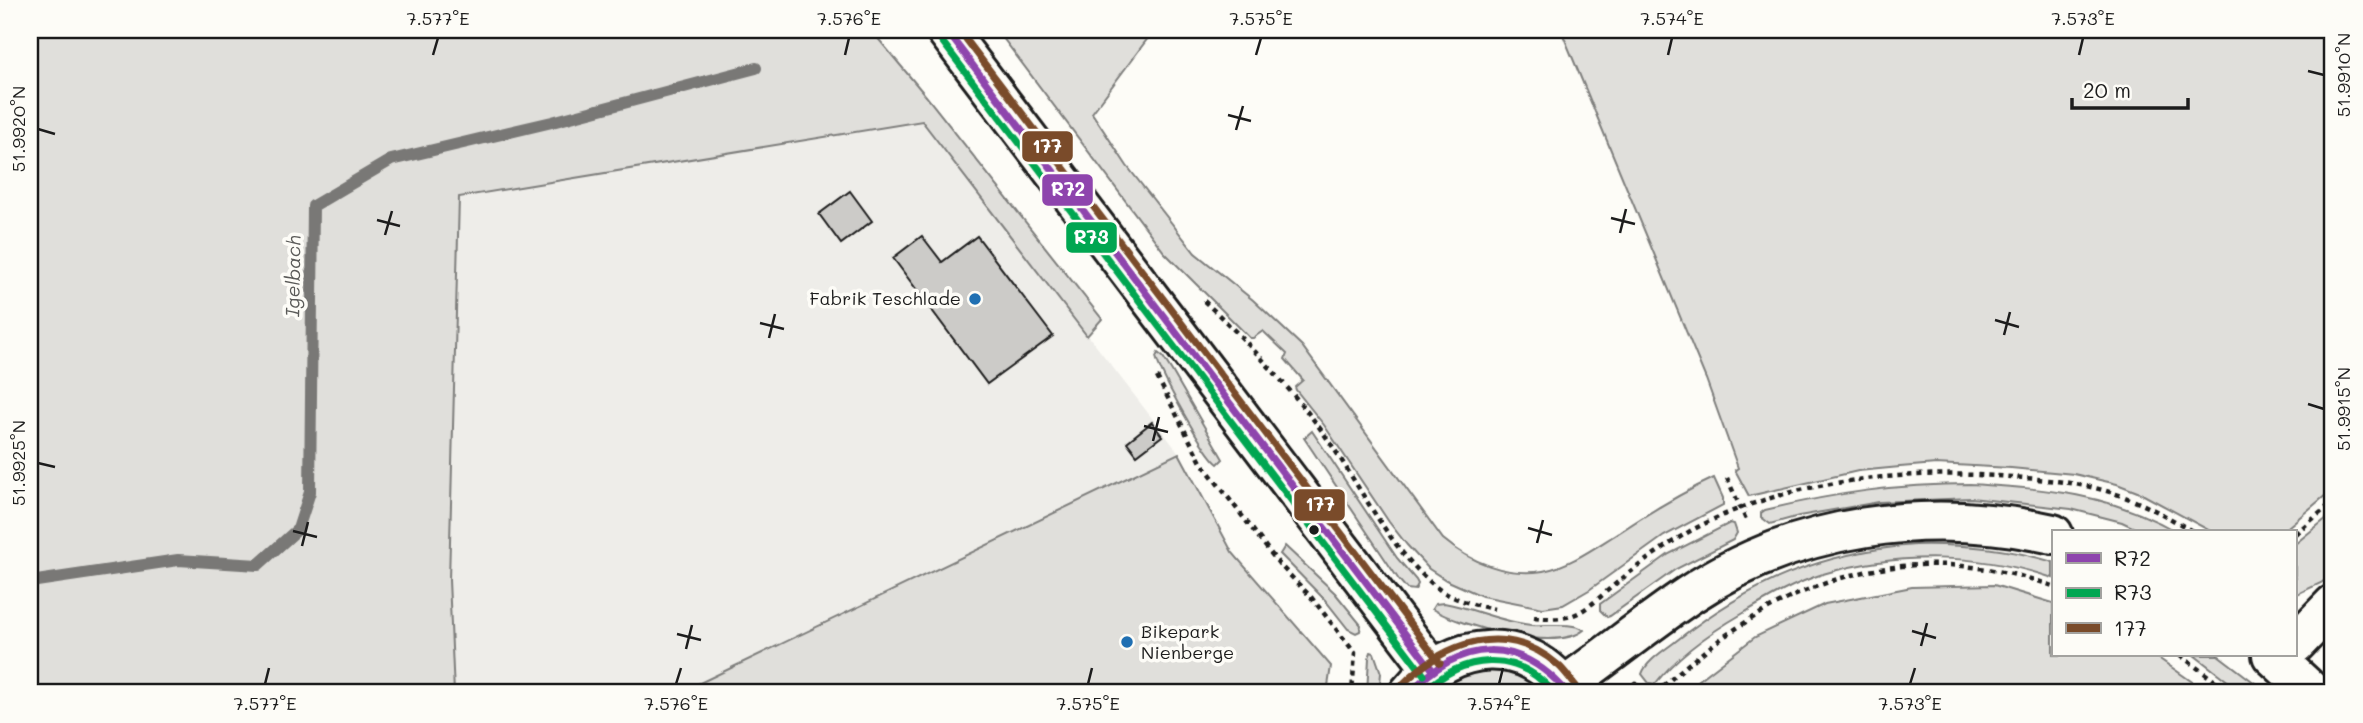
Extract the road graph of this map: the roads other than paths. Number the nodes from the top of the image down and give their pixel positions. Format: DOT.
graph roads {
  1 [pos="946,30"];
  2 [pos="2052,534"];
  3 [pos="2333,605"];
  4 [pos="2296,640"];
  5 [pos="2284,656"];
  6 [pos="1421,681"];
  7 [pos="1566,690"];
  8 [pos="2313,693"];
  1 -- 6 [label="main road"];
  2 -- 7 [label="main road"];
  3 -- 4 [label="main road"];
  5 -- 8 [label="main road"];
  6 -- 7 [label="main road"];
}
